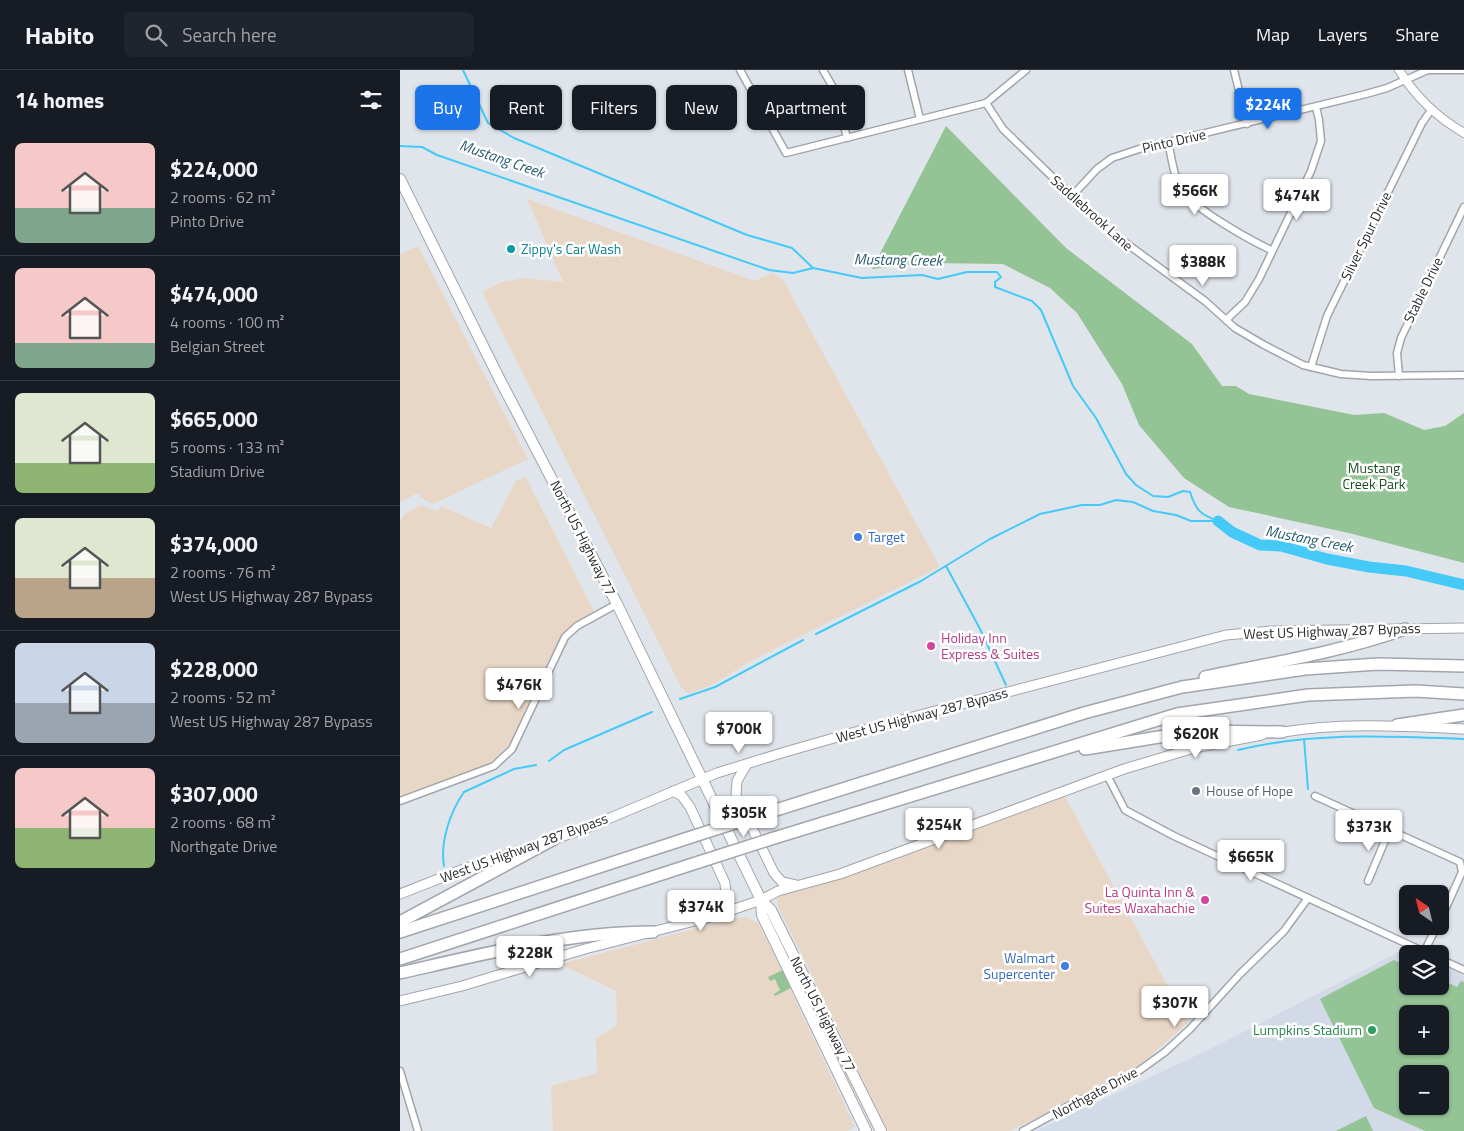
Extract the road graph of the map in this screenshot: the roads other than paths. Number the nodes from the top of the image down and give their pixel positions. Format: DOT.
graph roads {
  1 [pos="740,70"];
  2 [pos="823,70"];
  3 [pos="908,70"];
  4 [pos="1234,70"];
  5 [pos="1400,70"];
  6 [pos="1464,70"];
  7 [pos="1023,71"];
  8 [pos="1405,79"];
  9 [pos="986,103"];
  10 [pos="1316,107"];
  11 [pos="1432,109"];
  12 [pos="920,119"];
  13 [pos="1248,124"];
  14 [pos="1464,133"];
  15 [pos="847,138"];
  16 [pos="1168,142"];
  17 [pos="400,179"];
  18 [pos="1072,196"];
  19 [pos="1464,207"];
  20 [pos="1272,250"];
  21 [pos="1226,320"];
  22 [pos="1311,367"];
  23 [pos="1464,375"];
  24 [pos="1399,376"];
  25 [pos="617,604"];
  26 [pos="1464,628"];
  27 [pos="1405,629"];
  28 [pos="1464,666"];
  29 [pos="1168,691"];
  30 [pos="1464,694"];
  31 [pos="1464,715"];
  32 [pos="1397,725"];
  33 [pos="1464,729"];
  34 [pos="1282,732"];
  35 [pos="1043,755"];
  36 [pos="747,764"];
  37 [pos="1107,775"];
  38 [pos="703,780"];
  39 [pos="673,791"];
  40 [pos="1315,796"];
  41 [pos="400,801"];
  42 [pos="1389,831"];
  43 [pos="554,839"];
  44 [pos="1368,880"];
  45 [pos="798,884"];
  46 [pos="400,894"];
  47 [pos="1308,898"];
  48 [pos="761,900"];
  49 [pos="1449,901"];
  50 [pos="714,916"];
  51 [pos="400,922"];
  52 [pos="400,932"];
  53 [pos="653,932"];
  54 [pos="1409,945"];
  55 [pos="400,958"];
  56 [pos="1449,963"];
  57 [pos="1464,970"];
  58 [pos="400,973"];
  59 [pos="400,1001"];
  60 [pos="400,1071"];
  61 [pos="856,1080"];
  62 [pos="844,1084"];
  63 [pos="418,1131"];
  64 [pos="866,1131"];
  65 [pos="881,1131"];
  66 [pos="1023,1131"];
  1 -- 15 [label="street"];
  2 -- 15 [label="street"];
  3 -- 12 [label="street"];
  4 -- 13 [label="street"];
  5 -- 8 [label="street"];
  6 -- 8 [label="street, Pinto Drive"];
  7 -- 9 [label="street"];
  8 -- 10 [label="street, Pinto Drive"];
  8 -- 11 [label="street"];
  9 -- 12 [label="street"];
  9 -- 18 [label="street, Saddlebrook Lane"];
  10 -- 13 [label="street, Pinto Drive"];
  10 -- 20 [label="street"];
  11 -- 14 [label="street"];
  11 -- 22 [label="street, Silver Spur Drive"];
  12 -- 15 [label="street"];
  13 -- 16 [label="street, Pinto Drive"];
  16 -- 18 [label="street, Pinto Drive"];
  16 -- 20 [label="street"];
  17 -- 25 [label="main road, North US Highway 77"];
  18 -- 21 [label="street, Saddlebrook Lane"];
  19 -- 24 [label="street, Stable Drive"];
  20 -- 21 [label="street"];
  21 -- 22 [label="street, Saddlebrook Lane"];
  22 -- 24 [label="street, Saddlebrook Lane"];
  23 -- 24 [label="street, Saddlebrook Lane"];
  25 -- 38 [label="main road, North US Highway 77"];
  25 -- 41 [label="street"];
  26 -- 27 [label="main road, West US Highway 287 Bypass"];
  27 -- 29 [label="highway"];
  27 -- 36 [label="main road, West US Highway 287 Bypass"];
  28 -- 29 [label="highway"];
  29 -- 52 [label="highway, bridge"];
  30 -- 35 [label="highway"];
  31 -- 32 [label="highway"];
  32 -- 33 [label="main road"];
  32 -- 34 [label="main road"];
  34 -- 35 [label="highway"];
  34 -- 37 [label="main road"];
  35 -- 55 [label="highway, bridge"];
  36 -- 38 [label="main road, West US Highway 287 Bypass"];
  36 -- 45 [label="main road"];
  37 -- 45 [label="main road"];
  37 -- 47 [label="street"];
  38 -- 39 [label="main road, West US Highway 287 Bypass"];
  38 -- 48 [label="main road, North US Highway 77"];
  39 -- 43 [label="main road, West US Highway 287 Bypass"];
  39 -- 50 [label="main road"];
  40 -- 42 [label="street"];
  42 -- 44 [label="street"];
  42 -- 49 [label="street"];
  43 -- 46 [label="main road, West US Highway 287 Bypass"];
  43 -- 51 [label="highway"];
  45 -- 48 [label="main road"];
  47 -- 54 [label="street"];
  47 -- 66 [label="street, Northgate Drive"];
  48 -- 50 [label="main road"];
  48 -- 61 [label="main road, North US Highway 77"];
  48 -- 62 [label="main road, North US Highway 77"];
  50 -- 53 [label="main road"];
  53 -- 58 [label="highway"];
  53 -- 59 [label="main road"];
  56 -- 57 [label="street"];
  60 -- 63 [label="street"];
  61 -- 62 [label="main road"];
  61 -- 65 [label="main road, North US Highway 77"];
  62 -- 64 [label="main road, North US Highway 77"];
}
